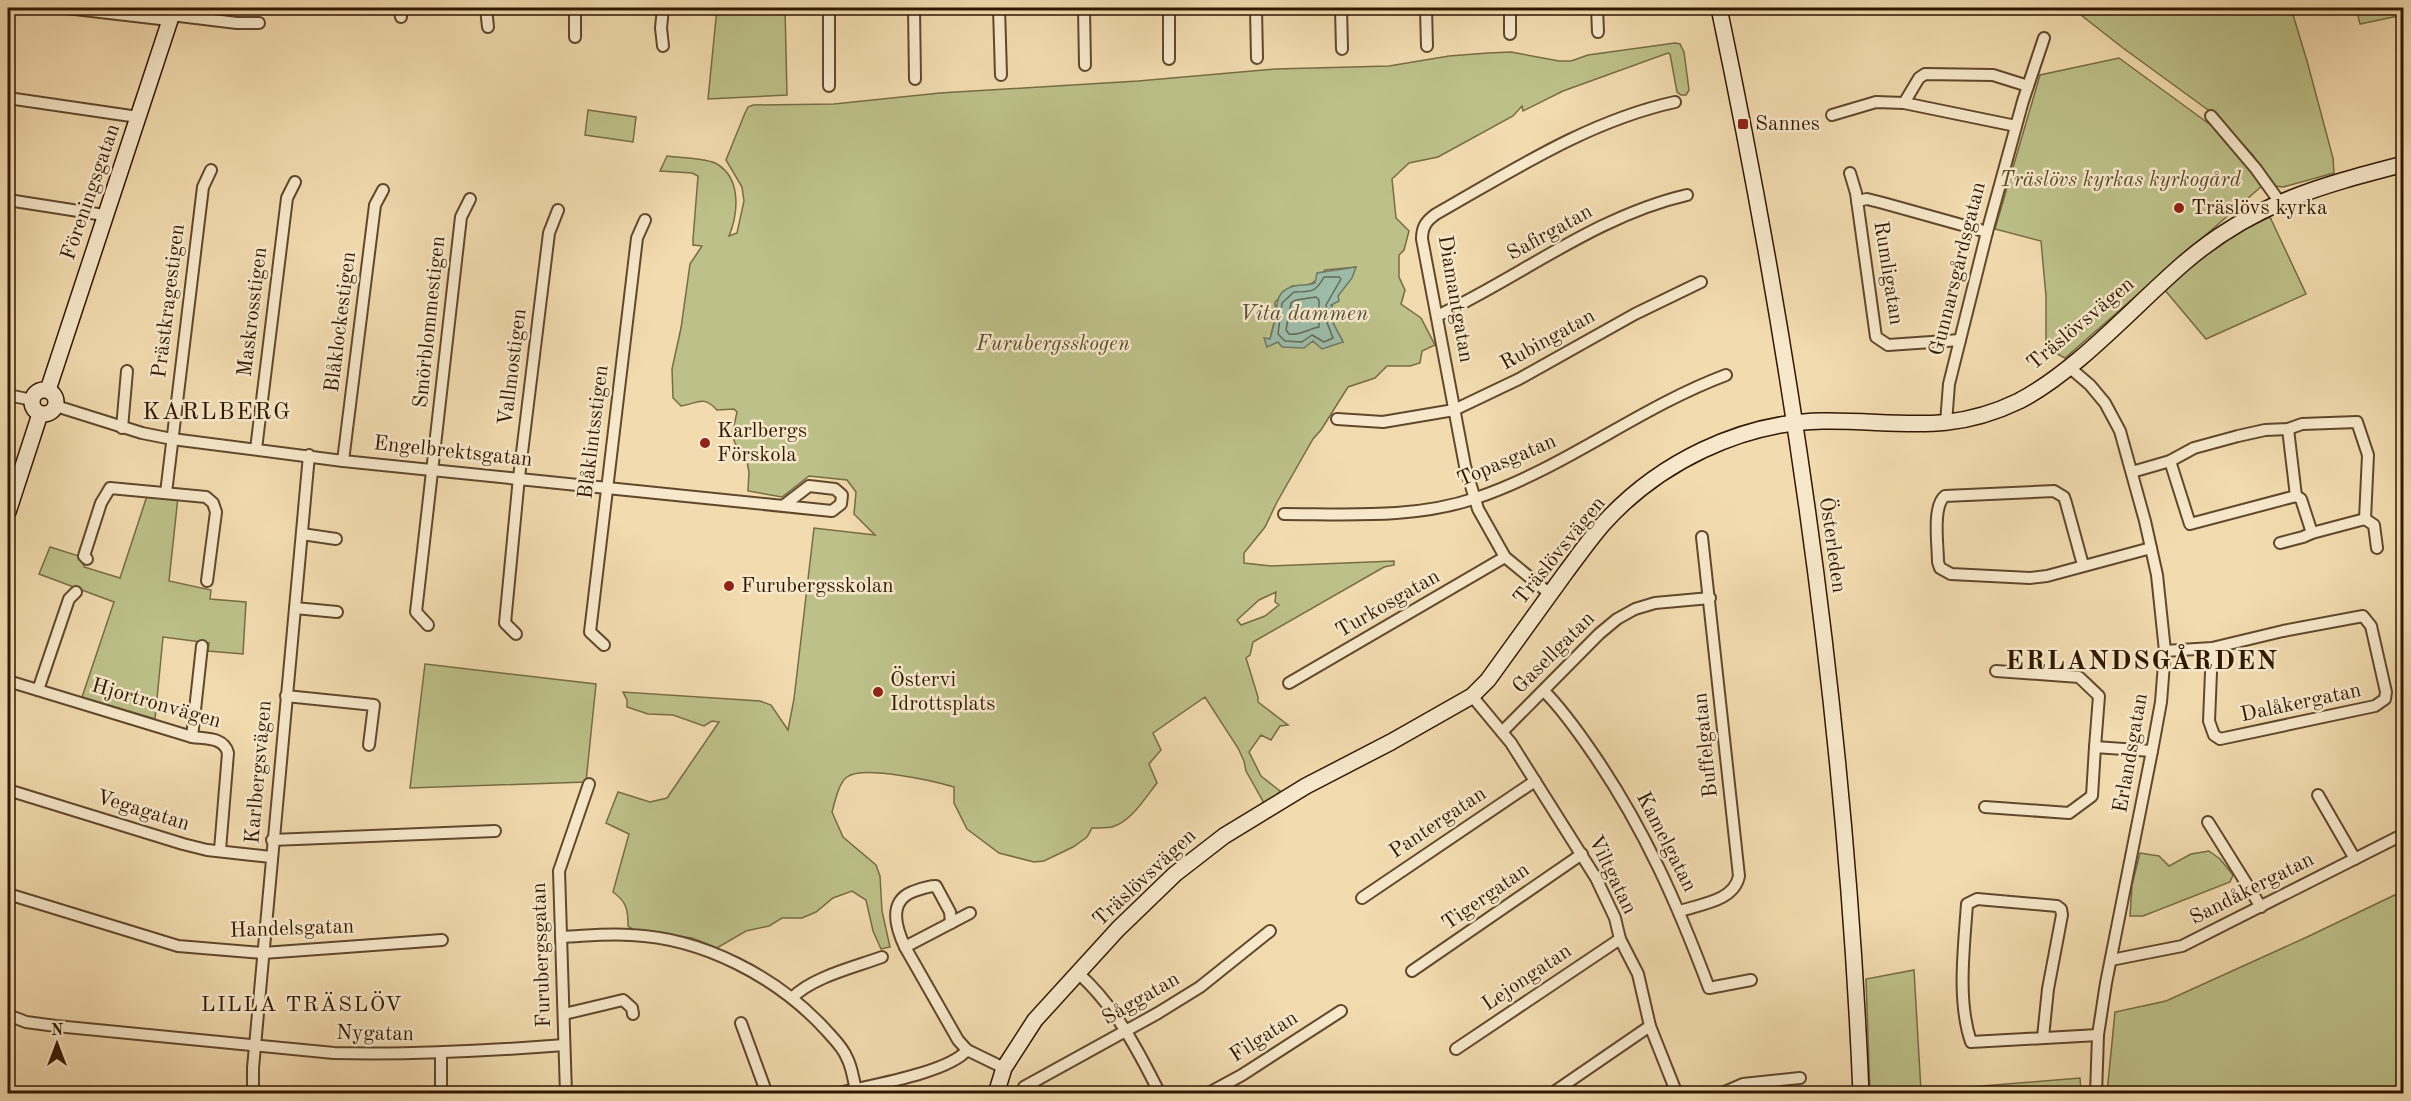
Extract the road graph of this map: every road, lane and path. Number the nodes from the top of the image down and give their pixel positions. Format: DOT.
graph roads {
  1 [pos="66,8"];
  2 [pos="486,8"];
  3 [pos="575,8"];
  4 [pos="663,8"];
  5 [pos="829,8"];
  6 [pos="914,8"];
  7 [pos="999,8"];
  8 [pos="1084,8"];
  9 [pos="1168,8"];
  10 [pos="1256,8"];
  11 [pos="1341,8"];
  12 [pos="1426,8"];
  13 [pos="1510,8"];
  14 [pos="1597,8"];
  15 [pos="1719,8"];
  16 [pos="171,14"];
  17 [pos="259,23"];
  18 [pos="488,27"];
  19 [pos="1598,33"];
  20 [pos="1510,34"];
  21 [pos="575,37"];
  22 [pos="2044,38"];
  23 [pos="663,46"];
  24 [pos="1427,46"];
  25 [pos="1342,49"];
  26 [pos="1257,58"];
  27 [pos="1169,59"];
  28 [pos="1085,65"];
  29 [pos="1001,75"];
  30 [pos="915,79"];
  31 [pos="829,86"];
  32 [pos="2028,86"];
  33 [pos="8,98"];
  34 [pos="1675,102"];
  35 [pos="1904,103"];
  36 [pos="1832,115"];
  37 [pos="2211,116"];
  38 [pos="138,117"];
  39 [pos="2016,126"];
  40 [pos="2403,164"];
  41 [pos="211,170"];
  42 [pos="1850,173"];
  43 [pos="295,182"];
  44 [pos="383,190"];
  45 [pos="1687,195"];
  46 [pos="470,199"];
  47 [pos="8,200"];
  48 [pos="1857,201"];
  49 [pos="2279,201"];
  50 [pos="558,210"];
  51 [pos="104,215"];
  52 [pos="645,220"];
  53 [pos="1988,232"];
  54 [pos="1701,282"];
  55 [pos="1437,316"];
  56 [pos="1960,340"];
  57 [pos="2069,367"];
  58 [pos="127,371"];
  59 [pos="1726,375"];
  60 [pos="48,390"];
  61 [pos="8,395"];
  62 [pos="32,400"];
  63 [pos="56,406"];
  64 [pos="1454,410"];
  65 [pos="40,414"];
  66 [pos="1337,419"];
  67 [pos="1946,423"];
  68 [pos="1795,424"];
  69 [pos="122,428"];
  70 [pos="2288,429"];
  71 [pos="172,439"];
  72 [pos="256,449"];
  73 [pos="309,455"];
  74 [pos="343,460"];
  75 [pos="2170,461"];
  76 [pos="434,469"];
  77 [pos="2132,472"];
  78 [pos="519,477"];
  79 [pos="607,488"];
  80 [pos="166,493"];
  81 [pos="2296,496"];
  82 [pos="1474,498"];
  83 [pos="783,506"];
  84 [pos="8,512"];
  85 [pos="1284,514"];
  86 [pos="2365,519"];
  87 [pos="2312,532"];
  88 [pos="302,534"];
  89 [pos="1702,537"];
  90 [pos="336,539"];
  91 [pos="2280,543"];
  92 [pos="2151,548"];
  93 [pos="2377,548"];
  94 [pos="1506,557"];
  95 [pos="87,559"];
  96 [pos="2083,565"];
  97 [pos="207,581"];
  98 [pos="76,592"];
  99 [pos="1550,594"];
  100 [pos="1710,598"];
  101 [pos="295,608"];
  102 [pos="337,612"];
  103 [pos="428,625"];
  104 [pos="516,634"];
  105 [pos="604,645"];
  106 [pos="202,646"];
  107 [pos="2212,648"];
  108 [pos="2165,651"];
  109 [pos="1996,671"];
  110 [pos="8,681"];
  111 [pos="1289,683"];
  112 [pos="38,690"];
  113 [pos="1544,690"];
  114 [pos="286,696"];
  115 [pos="1472,696"];
  116 [pos="1502,732"];
  117 [pos="192,737"];
  118 [pos="369,745"];
  119 [pos="2095,747"];
  120 [pos="2152,751"];
  121 [pos="1535,781"];
  122 [pos="589,784"];
  123 [pos="8,790"];
  124 [pos="2318,795"];
  125 [pos="1985,807"];
  126 [pos="2208,822"];
  127 [pos="495,831"];
  128 [pos="2403,834"];
  129 [pos="273,840"];
  130 [pos="220,850"];
  131 [pos="1582,854"];
  132 [pos="271,857"];
  133 [pos="2355,859"];
  134 [pos="8,894"];
  135 [pos="1362,898"];
  136 [pos="2261,907"];
  137 [pos="1680,911"];
  138 [pos="970,913"];
  139 [pos="951,923"];
  140 [pos="1270,931"];
  141 [pos="562,938"];
  142 [pos="1620,939"];
  143 [pos="442,940"];
  144 [pos="905,947"];
  145 [pos="263,953"];
  146 [pos="882,957"];
  147 [pos="2111,960"];
  148 [pos="1412,971"];
  149 [pos="1078,972"];
  150 [pos="1750,980"];
  151 [pos="792,998"];
  152 [pos="1341,1011"];
  153 [pos="564,1014"];
  154 [pos="633,1014"];
  155 [pos="8,1015"];
  156 [pos="741,1023"];
  157 [pos="1650,1026"];
  158 [pos="1126,1030"];
  159 [pos="2098,1035"];
  160 [pos="2043,1037"];
  161 [pos="255,1045"];
  162 [pos="564,1045"];
  163 [pos="1456,1049"];
  164 [pos="967,1050"];
  165 [pos="441,1054"];
  166 [pos="1004,1068"];
  167 [pos="1800,1078"];
  168 [pos="1024,1087"];
  169 [pos="856,1089"];
  170 [pos="253,1094"];
  171 [pos="441,1094"];
  172 [pos="566,1094"];
  173 [pos="767,1094"];
  174 [pos="835,1094"];
  175 [pos="996,1094"];
  176 [pos="1160,1094"];
  177 [pos="1207,1094"];
  178 [pos="1551,1094"];
  179 [pos="1677,1094"];
  180 [pos="1720,1094"];
  181 [pos="1861,1094"];
  182 [pos="2096,1094"];
  1 -- 16 [label="street"];
  2 -- 18 [label="street"];
  3 -- 21 [label="street"];
  4 -- 23 [label="street"];
  5 -- 31 [label="street"];
  6 -- 30 [label="street"];
  7 -- 29 [label="street"];
  8 -- 28 [label="street"];
  9 -- 27 [label="street"];
  10 -- 26 [label="street"];
  11 -- 25 [label="street"];
  12 -- 24 [label="street"];
  13 -- 20 [label="street"];
  14 -- 19 [label="street"];
  15 -- 68 [label="street, Österleden"];
  16 -- 17 [label="street"];
  16 -- 38 [label="street, Föreningsgatan"];
  22 -- 32 [label="street, Gunnarsgårdsgatan"];
  32 -- 35 [label="street"];
  32 -- 39 [label="street, Gunnarsgårdsgatan"];
  33 -- 38 [label="street"];
  34 -- 55 [label="street, Diamantgatan"];
  35 -- 36 [label="street"];
  35 -- 39 [label="street"];
  37 -- 49 [label="street"];
  38 -- 51 [label="street, Föreningsgatan"];
  39 -- 53 [label="street, Gunnarsgårdsgatan"];
  40 -- 49 [label="street, Träslövsvägen"];
  41 -- 71 [label="street, Prästkragestigen"];
  42 -- 48 [label="street, Rumligatan"];
  43 -- 72 [label="street, Maskrosstigen"];
  44 -- 74 [label="street, Blåklockestigen"];
  45 -- 55 [label="street, Safirgatan"];
  46 -- 76 [label="street, Smörblommestigen"];
  47 -- 51 [label="street"];
  48 -- 53 [label="street, Rumligatan"];
  48 -- 56 [label="street, Rumligatan"];
  49 -- 57 [label="street, Träslövsvägen"];
  50 -- 78 [label="street, Vallmostigen"];
  51 -- 60 [label="street, Föreningsgatan"];
  52 -- 79 [label="street, Blåklintsstigen"];
  53 -- 56 [label="street, Gunnarsgårdsgatan"];
  54 -- 64 [label="street, Rubingatan"];
  55 -- 64 [label="street, Diamantgatan"];
  56 -- 67 [label="street, Gunnarsgårdsgatan"];
  57 -- 67 [label="street, Träslövsvägen"];
  57 -- 77 [label="street, Erlandsgatan"];
  58 -- 69 [label="street"];
  59 -- 82 [label="street, Topasgatan"];
  60 -- 62 [label="street"];
  60 -- 63 [label="street"];
  61 -- 62 [label="street"];
  62 -- 65 [label="street"];
  63 -- 65 [label="street"];
  63 -- 69 [label="street, Engelbrektsgatan"];
  64 -- 66 [label="street, Rubingatan"];
  64 -- 82 [label="street, Diamantgatan"];
  65 -- 84 [label="street"];
  67 -- 68 [label="street, Träslövsvägen"];
  68 -- 99 [label="street, Träslövsvägen"];
  68 -- 181 [label="street, Österleden"];
  69 -- 71 [label="street, Engelbrektsgatan"];
  70 -- 75 [label="street"];
  70 -- 81 [label="street"];
  70 -- 86 [label="street"];
  71 -- 72 [label="street, Engelbrektsgatan"];
  71 -- 80 [label="street, Prästkragestigen"];
  72 -- 73 [label="street, Engelbrektsgatan"];
  73 -- 74 [label="street, Engelbrektsgatan"];
  73 -- 88 [label="street, Karlbergsvägen"];
  74 -- 76 [label="street, Engelbrektsgatan"];
  75 -- 77 [label="street"];
  75 -- 81 [label="street"];
  76 -- 78 [label="street, Engelbrektsgatan"];
  76 -- 103 [label="street, Smörblommestigen"];
  77 -- 92 [label="street, Erlandsgatan"];
  78 -- 79 [label="street, Engelbrektsgatan"];
  78 -- 104 [label="street, Vallmostigen"];
  79 -- 83 [label="street, Engelbrektsgatan"];
  79 -- 105 [label="street, Blåklintsstigen"];
  80 -- 95 [label="street"];
  80 -- 97 [label="street"];
  81 -- 87 [label="street"];
  82 -- 85 [label="street, Topasgatan"];
  82 -- 94 [label="street, Diamantgatan"];
  83 -- 83 [label="street, Engelbrektsgatan"];
  86 -- 87 [label="street"];
  86 -- 93 [label="street"];
  87 -- 91 [label="street"];
  88 -- 90 [label="street"];
  88 -- 101 [label="street, Karlbergsvägen"];
  89 -- 100 [label="street, Buffelgatan"];
  92 -- 96 [label="street"];
  92 -- 108 [label="street, Erlandsgatan"];
  94 -- 99 [label="street, Diamantgatan"];
  94 -- 111 [label="street, Turkosgatan"];
  96 -- 96 [label="street"];
  98 -- 112 [label="street"];
  99 -- 115 [label="street, Träslövsvägen"];
  100 -- 113 [label="street, Gasellgatan"];
  100 -- 137 [label="street, Buffelgatan"];
  101 -- 102 [label="street"];
  101 -- 114 [label="street, Karlbergsvägen"];
  106 -- 117 [label="street"];
  107 -- 107 [label="street, Dalåkergatan"];
  107 -- 108 [label="street, Dalåkergatan"];
  108 -- 120 [label="street, Erlandsgatan"];
  109 -- 119 [label="street"];
  110 -- 112 [label="street, Hjortronvägen"];
  112 -- 117 [label="street, Hjortronvägen"];
  113 -- 116 [label="street, Gasellgatan"];
  113 -- 137 [label="street, Kamelgatan"];
  114 -- 118 [label="street"];
  114 -- 129 [label="street, Karlbergsvägen"];
  115 -- 116 [label="street, Viltgatan"];
  115 -- 149 [label="street, Träslövsvägen"];
  116 -- 121 [label="street, Viltgatan"];
  117 -- 130 [label="street, Hjortronvägen"];
  119 -- 120 [label="street"];
  119 -- 125 [label="street"];
  120 -- 147 [label="street, Erlandsgatan"];
  121 -- 131 [label="street, Viltgatan"];
  121 -- 135 [label="street, Pantergatan"];
  122 -- 141 [label="street, Furubergsgatan"];
  123 -- 130 [label="street, Vegagatan"];
  124 -- 133 [label="street"];
  126 -- 136 [label="street"];
  127 -- 129 [label="street"];
  128 -- 133 [label="street, Sandåkergatan"];
  129 -- 132 [label="street, Karlbergsvägen"];
  130 -- 132 [label="street, Vegagatan"];
  131 -- 142 [label="street, Viltgatan"];
  131 -- 148 [label="street, Tigergatan"];
  132 -- 145 [label="street, Karlbergsvägen"];
  133 -- 136 [label="street, Sandåkergatan"];
  134 -- 145 [label="street, Handelsgatan"];
  136 -- 147 [label="street, Sandåkergatan"];
  137 -- 150 [label="street, Kamelgatan"];
  138 -- 139 [label="street"];
  139 -- 144 [label="street"];
  139 -- 144 [label="street"];
  140 -- 158 [label="street, Såggatan"];
  141 -- 151 [label="street"];
  141 -- 153 [label="street, Furubergsgatan"];
  142 -- 157 [label="street, Viltgatan"];
  142 -- 163 [label="street, Lejongatan"];
  143 -- 145 [label="street, Handelsgatan"];
  144 -- 164 [label="street"];
  145 -- 161 [label="street, Karlbergsvägen"];
  146 -- 151 [label="street"];
  147 -- 159 [label="street, Erlandsgatan"];
  149 -- 158 [label="street"];
  149 -- 166 [label="street, Träslövsvägen"];
  151 -- 169 [label="street"];
  152 -- 177 [label="street, Filgatan"];
  153 -- 154 [label="street"];
  153 -- 162 [label="street, Furubergsgatan"];
  155 -- 161 [label="street, Nygatan"];
  156 -- 173 [label="street"];
  157 -- 178 [label="street"];
  157 -- 179 [label="street, Viltgatan"];
  158 -- 168 [label="street, Såggatan"];
  158 -- 176 [label="street"];
  159 -- 160 [label="street"];
  159 -- 182 [label="street, Erlandsgatan"];
  160 -- 160 [label="street"];
  161 -- 165 [label="street, Nygatan"];
  161 -- 170 [label="street, Karlbergsvägen"];
  162 -- 165 [label="street, Nygatan"];
  162 -- 172 [label="street, Furubergsgatan"];
  164 -- 166 [label="street"];
  164 -- 169 [label="street"];
  165 -- 171 [label="street"];
  166 -- 175 [label="street, Träslövsvägen"];
  167 -- 180 [label="street"];
  169 -- 174 [label="street"];
}
